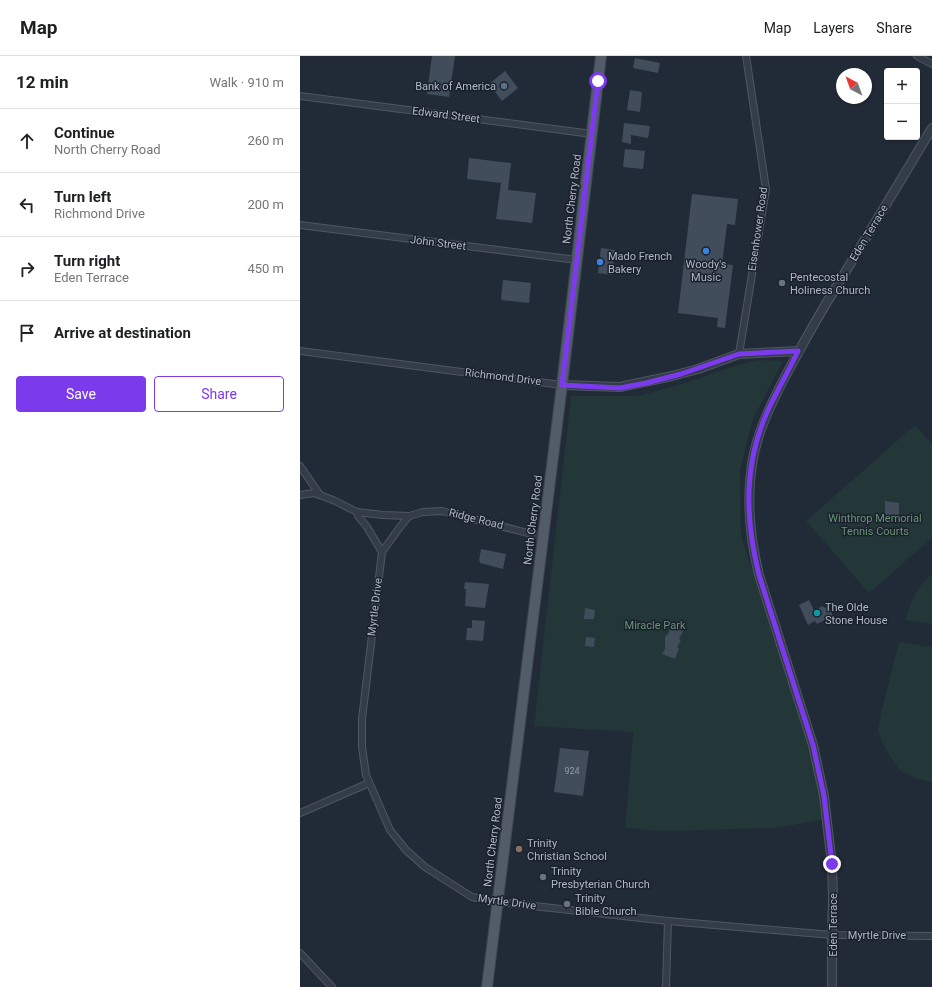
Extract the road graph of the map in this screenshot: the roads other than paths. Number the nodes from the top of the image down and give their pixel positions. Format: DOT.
graph roads {
  1 [pos="601,56"];
  2 [pos="746,56"];
  3 [pos="917,56"];
  4 [pos="932,64"];
  5 [pos="300,96"];
  6 [pos="932,128"];
  7 [pos="592,134"];
  8 [pos="300,225"];
  9 [pos="577,260"];
  10 [pos="300,351"];
  11 [pos="798,351"];
  12 [pos="739,354"];
  13 [pos="562,385"];
  14 [pos="300,466"];
  15 [pos="300,495"];
  16 [pos="320,495"];
  17 [pos="357,512"];
  18 [pos="409,516"];
  19 [pos="543,537"];
  20 [pos="382,552"];
  21 [pos="370,783"];
  22 [pos="300,813"];
  23 [pos="498,902"];
  24 [pos="668,921"];
  25 [pos="832,935"];
  26 [pos="932,936"];
  27 [pos="300,953"];
  28 [pos="332,987"];
  29 [pos="487,987"];
  30 [pos="666,987"];
  31 [pos="832,987"];
  1 -- 7 [label="main road, North Cherry Road"];
  2 -- 12 [label="street, Eisenhower Road"];
  3 -- 4 [label="street"];
  5 -- 7 [label="street, Edward Street"];
  6 -- 11 [label="street, Eden Terrace"];
  7 -- 9 [label="main road, North Cherry Road"];
  8 -- 9 [label="street, John Street"];
  9 -- 13 [label="main road, North Cherry Road"];
  10 -- 13 [label="street, Richmond Drive"];
  11 -- 12 [label="street, Richmond Drive"];
  11 -- 25 [label="street, Eden Terrace"];
  12 -- 13 [label="street, Richmond Drive"];
  13 -- 19 [label="main road, North Cherry Road"];
  14 -- 16 [label="street"];
  15 -- 16 [label="street, Ridge Road"];
  16 -- 17 [label="street, Ridge Road"];
  17 -- 18 [label="street, Ridge Road"];
  17 -- 20 [label="street, Ridge Road"];
  18 -- 19 [label="street, Ridge Road"];
  18 -- 20 [label="street"];
  19 -- 23 [label="main road, North Cherry Road"];
  20 -- 21 [label="street, Myrtle Drive"];
  21 -- 22 [label="street"];
  21 -- 23 [label="street, Myrtle Drive"];
  23 -- 24 [label="street, Myrtle Drive"];
  23 -- 29 [label="main road, North Cherry Road"];
  24 -- 25 [label="street, Myrtle Drive"];
  24 -- 30 [label="street"];
  25 -- 26 [label="street, Myrtle Drive"];
  25 -- 31 [label="street, Eden Terrace"];
  27 -- 28 [label="street"];
}
